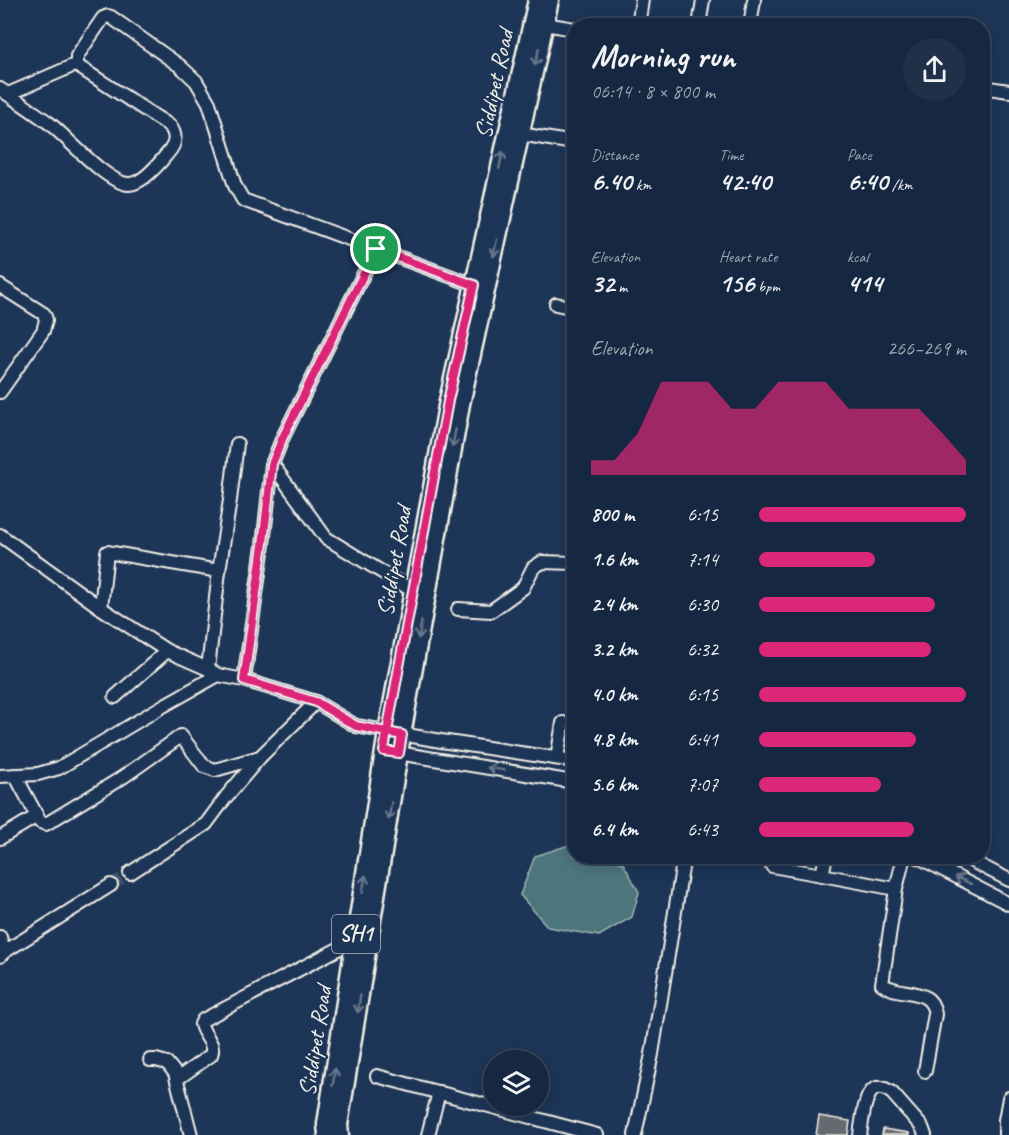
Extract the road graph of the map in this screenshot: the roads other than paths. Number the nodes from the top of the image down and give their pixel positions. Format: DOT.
graph roads {
  1 [pos="537,0"];
  2 [pos="550,0"];
  3 [pos="642,0"];
  4 [pos="703,0"];
  5 [pos="754,0"];
  6 [pos="639,18"];
  7 [pos="700,18"];
  8 [pos="751,18"];
  9 [pos="545,24"];
  10 [pos="567,28"];
  11 [pos="77,64"];
  12 [pos="990,88"];
  13 [pos="1009,91"];
  14 [pos="4,92"];
  15 [pos="520,134"];
  16 [pos="567,142"];
  17 [pos="376,249"];
  18 [pos="474,285"];
  19 [pos="0,286"];
  20 [pos="556,304"];
  21 [pos="567,306"];
  22 [pos="0,392"];
  23 [pos="237,444"];
  24 [pos="272,464"];
  25 [pos="0,535"];
  26 [pos="567,563"];
  27 [pos="219,571"];
  28 [pos="413,591"];
  29 [pos="101,608"];
  30 [pos="458,609"];
  31 [pos="167,651"];
  32 [pos="213,672"];
  33 [pos="244,680"];
  34 [pos="115,697"];
  35 [pos="316,702"];
  36 [pos="563,723"];
  37 [pos="394,734"];
  38 [pos="392,752"];
  39 [pos="541,756"];
  40 [pos="260,757"];
  41 [pos="557,758"];
  42 [pos="567,759"];
  43 [pos="15,775"];
  44 [pos="0,776"];
  45 [pos="537,776"];
  46 [pos="567,781"];
  47 [pos="37,816"];
  48 [pos="0,838"];
  49 [pos="683,864"];
  50 [pos="824,864"];
  51 [pos="902,864"];
  52 [pos="932,864"];
  53 [pos="978,864"];
  54 [pos="772,866"];
  55 [pos="130,873"];
  56 [pos="822,874"];
  57 [pos="1009,880"];
  58 [pos="111,885"];
  59 [pos="896,889"];
  60 [pos="1009,904"];
  61 [pos="0,937"];
  62 [pos="355,940"];
  63 [pos="2,954"];
  64 [pos="150,1060"];
  65 [pos="926,1071"];
  66 [pos="377,1076"];
  67 [pos="177,1079"];
  68 [pos="439,1092"];
  69 [pos="1009,1098"];
  70 [pos="191,1135"];
  71 [pos="327,1135"];
  72 [pos="340,1135"];
  73 [pos="428,1135"];
  74 [pos="597,1135"];
  75 [pos="635,1135"];
  76 [pos="860,1135"];
  77 [pos="925,1135"];
  78 [pos="1005,1135"];
  18 -- 1 [label="main road, Siddipet Road / SH1, one-way"];
  2 -- 9 [label="main road, Siddipet Road / SH1"];
  3 -- 6 [label="street"];
  4 -- 7 [label="street"];
  5 -- 8 [label="street"];
  9 -- 10 [label="street"];
  9 -- 15 [label="main road, Siddipet Road / SH1, one-way"];
  11 -- 14 [label="street"];
  11 -- 14 [label="street"];
  11 -- 17 [label="street"];
  12 -- 13 [label="street"];
  15 -- 16 [label="street"];
  15 -- 37 [label="main road, Siddipet Road / SH1, one-way"];
  17 -- 18 [label="street"];
  17 -- 24 [label="street"];
  18 -- 28 [label="main road, Siddipet Road / SH1"];
  19 -- 22 [label="street"];
  20 -- 21 [label="street"];
  23 -- 27 [label="street"];
  24 -- 28 [label="street"];
  24 -- 33 [label="street"];
  25 -- 29 [label="street"];
  26 -- 30 [label="street"];
  27 -- 29 [label="street"];
  27 -- 32 [label="street"];
  28 -- 37 [label="main road, Siddipet Road / SH1"];
  29 -- 31 [label="street"];
  31 -- 32 [label="street"];
  31 -- 34 [label="street"];
  32 -- 33 [label="street"];
  32 -- 43 [label="street"];
  33 -- 35 [label="street"];
  35 -- 37 [label="street"];
  35 -- 40 [label="street"];
  36 -- 41 [label="street"];
  37 -- 38 [label="main road, Siddipet Road / SH1"];
  37 -- 39 [label="street"];
  45 -- 38 [label="street, one-way"];
  62 -- 38 [label="main road, Siddipet Road / SH1, one-way"];
  38 -- 72 [label="main road, Siddipet Road / SH1, one-way"];
  39 -- 41 [label="street"];
  39 -- 45 [label="street"];
  40 -- 47 [label="street"];
  40 -- 55 [label="street"];
  41 -- 42 [label="street"];
  43 -- 44 [label="street"];
  43 -- 47 [label="street"];
  45 -- 46 [label="street"];
  47 -- 48 [label="street"];
  49 -- 75 [label="street"];
  50 -- 56 [label="street"];
  51 -- 59 [label="street"];
  60 -- 52 [label="street, one-way"];
  53 -- 57 [label="street"];
  54 -- 56 [label="street"];
  56 -- 59 [label="street"];
  58 -- 63 [label="street"];
  59 -- 65 [label="street"];
  61 -- 63 [label="street"];
  62 -- 67 [label="street"];
  71 -- 62 [label="main road, Siddipet Road / SH1, one-way"];
  64 -- 67 [label="street"];
  66 -- 68 [label="street"];
  67 -- 70 [label="street"];
  68 -- 73 [label="street"];
  68 -- 74 [label="street"];
  69 -- 78 [label="street"];
  76 -- 77 [label="street"];
}
